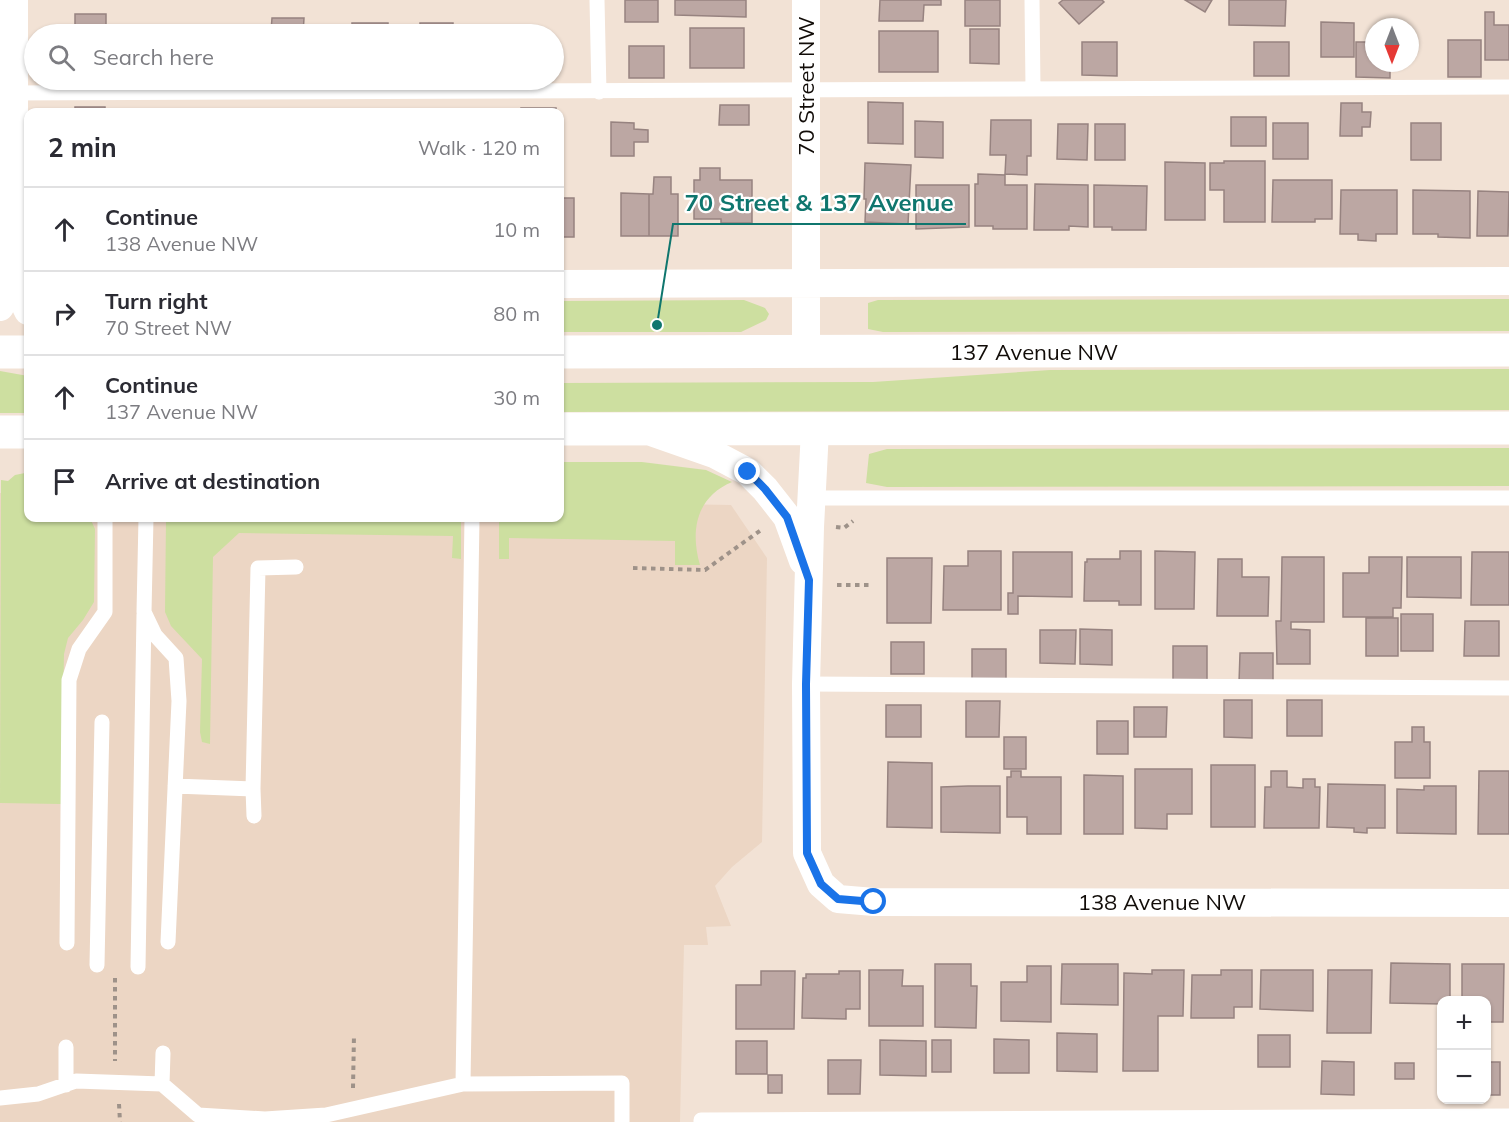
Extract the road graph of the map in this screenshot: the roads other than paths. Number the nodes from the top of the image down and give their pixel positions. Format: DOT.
graph roads {
  1 [pos="14,0"];
  2 [pos="597,0"];
  3 [pos="806,0"];
  4 [pos="1032,0"];
  5 [pos="1509,87"];
  6 [pos="1033,88"];
  7 [pos="805,90"];
  8 [pos="599,92"];
  9 [pos="7,93"];
  10 [pos="1509,281"];
  11 [pos="14,282"];
  12 [pos="806,283"];
  13 [pos="564,284"];
  14 [pos="24,303"];
  15 [pos="0,307"];
  16 [pos="1509,350"];
  17 [pos="0,352"];
  18 [pos="24,352"];
  19 [pos="564,352"];
  20 [pos="806,352"];
  21 [pos="1509,428"];
  22 [pos="564,429"];
  23 [pos="644,429"];
  24 [pos="815,430"];
  25 [pos="0,432"];
  26 [pos="24,432"];
  27 [pos="812,498"];
  28 [pos="1509,498"];
  29 [pos="105,522"];
  30 [pos="146,522"];
  31 [pos="472,522"];
  32 [pos="800,527"];
  33 [pos="296,567"];
  34 [pos="144,612"];
  35 [pos="806,684"];
  36 [pos="1509,688"];
  37 [pos="102,722"];
  38 [pos="175,786"];
  39 [pos="253,789"];
  40 [pos="254,816"];
  41 [pos="1509,903"];
  42 [pos="168,942"];
  43 [pos="67,943"];
  44 [pos="97,965"];
  45 [pos="138,967"];
  46 [pos="66,1047"];
  47 [pos="164,1053"];
  48 [pos="162,1084"];
  49 [pos="463,1084"];
  50 [pos="66,1085"];
  51 [pos="0,1098"];
  52 [pos="1509,1116"];
  53 [pos="622,1122"];
  54 [pos="701,1122"];
  1 -- 9 [label="street"];
  2 -- 8 [label="lane"];
  3 -- 7 [label="street, 70 Street NW"];
  4 -- 6 [label="lane"];
  5 -- 6 [label="lane"];
  6 -- 7 [label="lane"];
  7 -- 8 [label="lane"];
  7 -- 12 [label="street, 70 Street NW"];
  8 -- 9 [label="lane"];
  9 -- 11 [label="street"];
  10 -- 12 [label="street"];
  11 -- 14 [label="street"];
  11 -- 15 [label="street"];
  12 -- 13 [label="street"];
  12 -- 20 [label="street, 70 Street NW"];
  16 -- 20 [label="main road, 137 Avenue NW"];
  17 -- 18 [label="main road"];
  19 -- 20 [label="main road, 137 Avenue NW"];
  21 -- 24 [label="main road"];
  22 -- 23 [label="main road"];
  23 -- 24 [label="main road"];
  23 -- 32 [label="street"];
  24 -- 27 [label="street"];
  25 -- 26 [label="main road"];
  27 -- 28 [label="lane"];
  27 -- 32 [label="street"];
  29 -- 43 [label="lane"];
  30 -- 34 [label="lane"];
  31 -- 49 [label="lane"];
  32 -- 35 [label="street"];
  33 -- 39 [label="lane"];
  34 -- 38 [label="lane"];
  34 -- 45 [label="lane"];
  35 -- 36 [label="lane"];
  35 -- 41 [label="street, 138 Avenue NW"];
  37 -- 44 [label="lane"];
  38 -- 39 [label="lane"];
  38 -- 42 [label="lane"];
  39 -- 40 [label="lane"];
  46 -- 50 [label="lane"];
  47 -- 48 [label="lane"];
  48 -- 49 [label="lane"];
  48 -- 50 [label="lane"];
  49 -- 53 [label="lane"];
  50 -- 51 [label="lane"];
  52 -- 54 [label="lane"];
}
